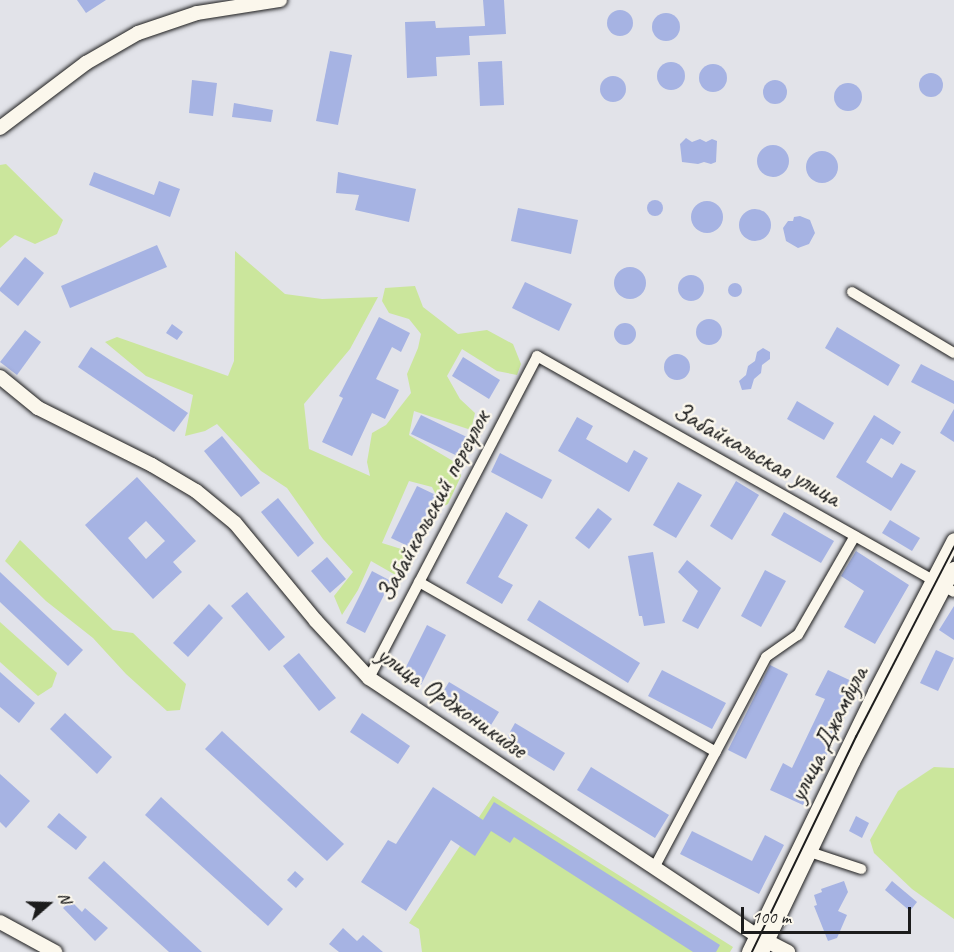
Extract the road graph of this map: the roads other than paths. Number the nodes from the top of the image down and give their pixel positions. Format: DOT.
graph roads {
  1 [pos="280,0"];
  2 [pos="0,128"];
  3 [pos="852,292"];
  4 [pos="954,353"];
  5 [pos="537,356"];
  6 [pos="0,377"];
  7 [pos="855,536"];
  8 [pos="954,540"];
  9 [pos="954,569"];
  10 [pos="419,582"];
  11 [pos="944,586"];
  12 [pos="369,678"];
  13 [pos="716,752"];
  14 [pos="810,852"];
  15 [pos="654,868"];
  16 [pos="861,869"];
  17 [pos="0,922"];
  18 [pos="762,944"];
  19 [pos="55,952"];
  20 [pos="749,952"];
  21 [pos="788,952"];
  1 -- 2 [label="street"];
  3 -- 4 [label="street"];
  5 -- 7 [label="street, Забайкальская улица"];
  5 -- 10 [label="street, Забайкальский переулок"];
  6 -- 12 [label="street, улица Орджоникидзе"];
  7 -- 11 [label="street, Забайкальская улица"];
  7 -- 13 [label="street"];
  8 -- 11 [label="street, улица Джамбула"];
  9 -- 11 [label="street, улица Джамбула"];
  10 -- 12 [label="street, Забайкальский переулок"];
  10 -- 13 [label="street"];
  11 -- 14 [label="street, улица Джамбула"];
  11 -- 18 [label="street, улица Джамбула"];
  12 -- 15 [label="street, улица Орджоникидзе"];
  13 -- 15 [label="street"];
  14 -- 16 [label="street"];
  14 -- 18 [label="street, улица Джамбула"];
  15 -- 18 [label="street, улица Орджоникидзе"];
  17 -- 19 [label="street"];
  18 -- 20 [label="street, улица Джамбула"];
  18 -- 21 [label="street, улица Орджоникидзе"];
}
